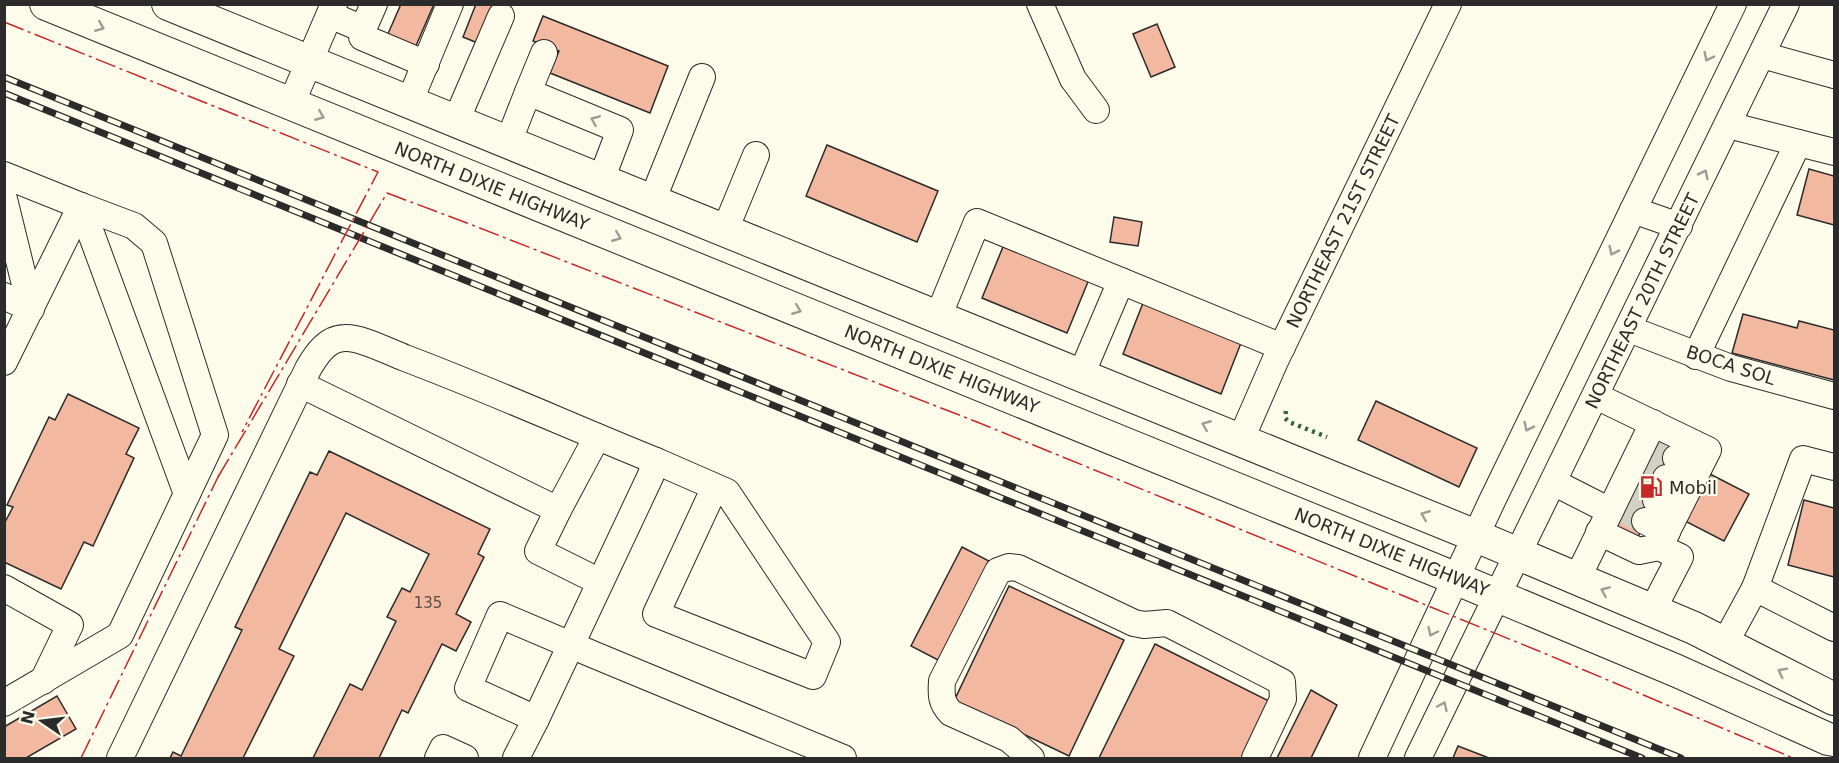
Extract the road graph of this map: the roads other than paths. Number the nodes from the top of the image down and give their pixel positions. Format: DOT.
graph roads {
  1 [pos="46,4"];
  2 [pos="168,4"];
  3 [pos="374,4"];
  4 [pos="450,4"];
  5 [pos="1040,4"];
  6 [pos="1448,4"];
  7 [pos="1733,4"];
  8 [pos="1786,4"];
  9 [pos="330,8"];
  10 [pos="501,16"];
  11 [pos="363,29"];
  12 [pos="544,53"];
  13 [pos="1762,55"];
  14 [pos="309,62"];
  15 [pos="426,64"];
  16 [pos="1834,75"];
  17 [pos="702,76"];
  18 [pos="528,92"];
  19 [pos="409,103"];
  20 [pos="291,104"];
  21 [pos="1096,110"];
  22 [pos="456,122"];
  23 [pos="1728,125"];
  24 [pos="508,142"];
  25 [pos="1798,143"];
  26 [pos="1834,152"];
  27 [pos="756,154"];
  28 [pos="4,175"];
  29 [pos="602,180"];
  30 [pos="4,199"];
  31 [pos="652,201"];
  32 [pos="81,206"];
  33 [pos="1633,210"];
  34 [pos="1679,226"];
  35 [pos="724,230"];
  36 [pos="1121,281"];
  37 [pos="859,285"];
  38 [pos="4,296"];
  39 [pos="31,309"];
  40 [pos="938,317"];
  41 [pos="840,328"];
  42 [pos="1629,329"];
  43 [pos="1282,347"];
  44 [pos="1696,356"];
  45 [pos="6,357"];
  46 [pos="1081,375"];
  47 [pos="300,384"];
  48 [pos="1596,396"];
  49 [pos="1834,396"];
  50 [pos="597,437"];
  51 [pos="1241,439"];
  52 [pos="656,461"];
  53 [pos="1834,467"];
  54 [pos="1553,482"];
  55 [pos="715,487"];
  56 [pos="187,494"];
  57 [pos="1645,497"];
  58 [pos="558,510"];
  59 [pos="1476,536"];
  60 [pos="1517,554"];
  61 [pos="1457,579"];
  62 [pos="1577,579"];
  63 [pos="600,582"];
  64 [pos="4,588"];
  65 [pos="1755,588"];
  66 [pos="1496,595"];
  67 [pos="1652,610"];
  68 [pos="1834,628"];
  69 [pos="1725,643"];
  70 [pos="570,645"];
  71 [pos="42,681"];
  72 [pos="1834,699"];
  73 [pos="4,703"];
  74 [pos="536,719"];
  75 [pos="1834,740"];
  76 [pos="120,759"];
  77 [pos="438,759"];
  78 [pos="465,759"];
  79 [pos="516,759"];
  80 [pos="843,759"];
  81 [pos="1031,759"];
  82 [pos="1255,759"];
  83 [pos="1372,759"];
  84 [pos="1418,759"];
  1 -- 20 [label="main road, NORTH DIXIE HIGHWAY, one-way"];
  2 -- 14 [label="main road"];
  3 -- 11 [label="street"];
  4 -- 15 [label="street"];
  5 -- 21 [label="street"];
  6 -- 43 [label="street, NORTHEAST 21ST STREET"];
  7 -- 33 [label="street, one-way"];
  8 -- 13 [label="street, NORTHEAST 20TH STREET"];
  9 -- 11 [label="street"];
  9 -- 14 [label="street"];
  10 -- 22 [label="street"];
  11 -- 15 [label="street"];
  12 -- 18 [label="street"];
  13 -- 16 [label="street"];
  13 -- 23 [label="street, NORTHEAST 20TH STREET"];
  14 -- 19 [label="main road"];
  14 -- 20 [label="street"];
  15 -- 19 [label="street"];
  17 -- 31 [label="street"];
  18 -- 24 [label="street"];
  29 -- 18 [label="street, one-way"];
  19 -- 22 [label="main road"];
  20 -- 41 [label="main road, NORTH DIXIE HIGHWAY, one-way"];
  22 -- 24 [label="main road"];
  23 -- 25 [label="street"];
  34 -- 23 [label="street, NORTHEAST 20TH STREET, one-way"];
  24 -- 29 [label="main road"];
  25 -- 26 [label="street"];
  25 -- 44 [label="street"];
  27 -- 35 [label="street"];
  28 -- 32 [label="street"];
  29 -- 31 [label="main road"];
  30 -- 39 [label="street"];
  31 -- 35 [label="main road"];
  32 -- 39 [label="street"];
  32 -- 56 [label="street"];
  32 -- 56 [label="street"];
  33 -- 34 [label="street"];
  33 -- 59 [label="street, one-way"];
  34 -- 42 [label="street, NORTHEAST 20TH STREET"];
  35 -- 37 [label="main road"];
  36 -- 40 [label="street"];
  36 -- 43 [label="street"];
  36 -- 46 [label="street"];
  37 -- 40 [label="main road"];
  37 -- 41 [label="main road"];
  38 -- 39 [label="street"];
  39 -- 45 [label="street"];
  40 -- 46 [label="main road"];
  41 -- 61 [label="main road, NORTH DIXIE HIGHWAY"];
  42 -- 44 [label="street, BOCA SOL"];
  42 -- 48 [label="street, NORTHEAST 20TH STREET"];
  43 -- 51 [label="street, NORTHEAST 21ST STREET"];
  44 -- 49 [label="street, BOCA SOL"];
  51 -- 46 [label="main road, one-way"];
  47 -- 50 [label="street"];
  47 -- 58 [label="street"];
  47 -- 76 [label="street"];
  48 -- 54 [label="street, NORTHEAST 20TH STREET"];
  48 -- 57 [label="street"];
  50 -- 52 [label="street"];
  50 -- 58 [label="street"];
  59 -- 51 [label="main road, one-way"];
  52 -- 55 [label="street"];
  52 -- 63 [label="street"];
  53 -- 65 [label="street"];
  54 -- 57 [label="street"];
  54 -- 60 [label="street, NORTHEAST 20TH STREET"];
  55 -- 55 [label="street"];
  56 -- 71 [label="street"];
  57 -- 62 [label="street"];
  57 -- 67 [label="street"];
  58 -- 63 [label="street"];
  59 -- 60 [label="main road"];
  59 -- 61 [label="street"];
  60 -- 62 [label="main road"];
  60 -- 66 [label="street, NORTHEAST 20TH STREET"];
  61 -- 66 [label="main road, NORTH DIXIE HIGHWAY"];
  61 -- 83 [label="street, one-way"];
  67 -- 62 [label="main road, one-way"];
  63 -- 70 [label="street"];
  64 -- 71 [label="street"];
  65 -- 68 [label="street"];
  65 -- 69 [label="street"];
  66 -- 75 [label="main road, NORTH DIXIE HIGHWAY"];
  84 -- 66 [label="street, NORTHEAST 20TH STREET, one-way"];
  67 -- 69 [label="main road"];
  72 -- 69 [label="main road, one-way"];
  70 -- 74 [label="street"];
  70 -- 74 [label="street"];
  70 -- 80 [label="street"];
  71 -- 73 [label="street"];
  74 -- 79 [label="street"];
  77 -- 78 [label="street"];
  81 -- 82 [label="street"];
}
